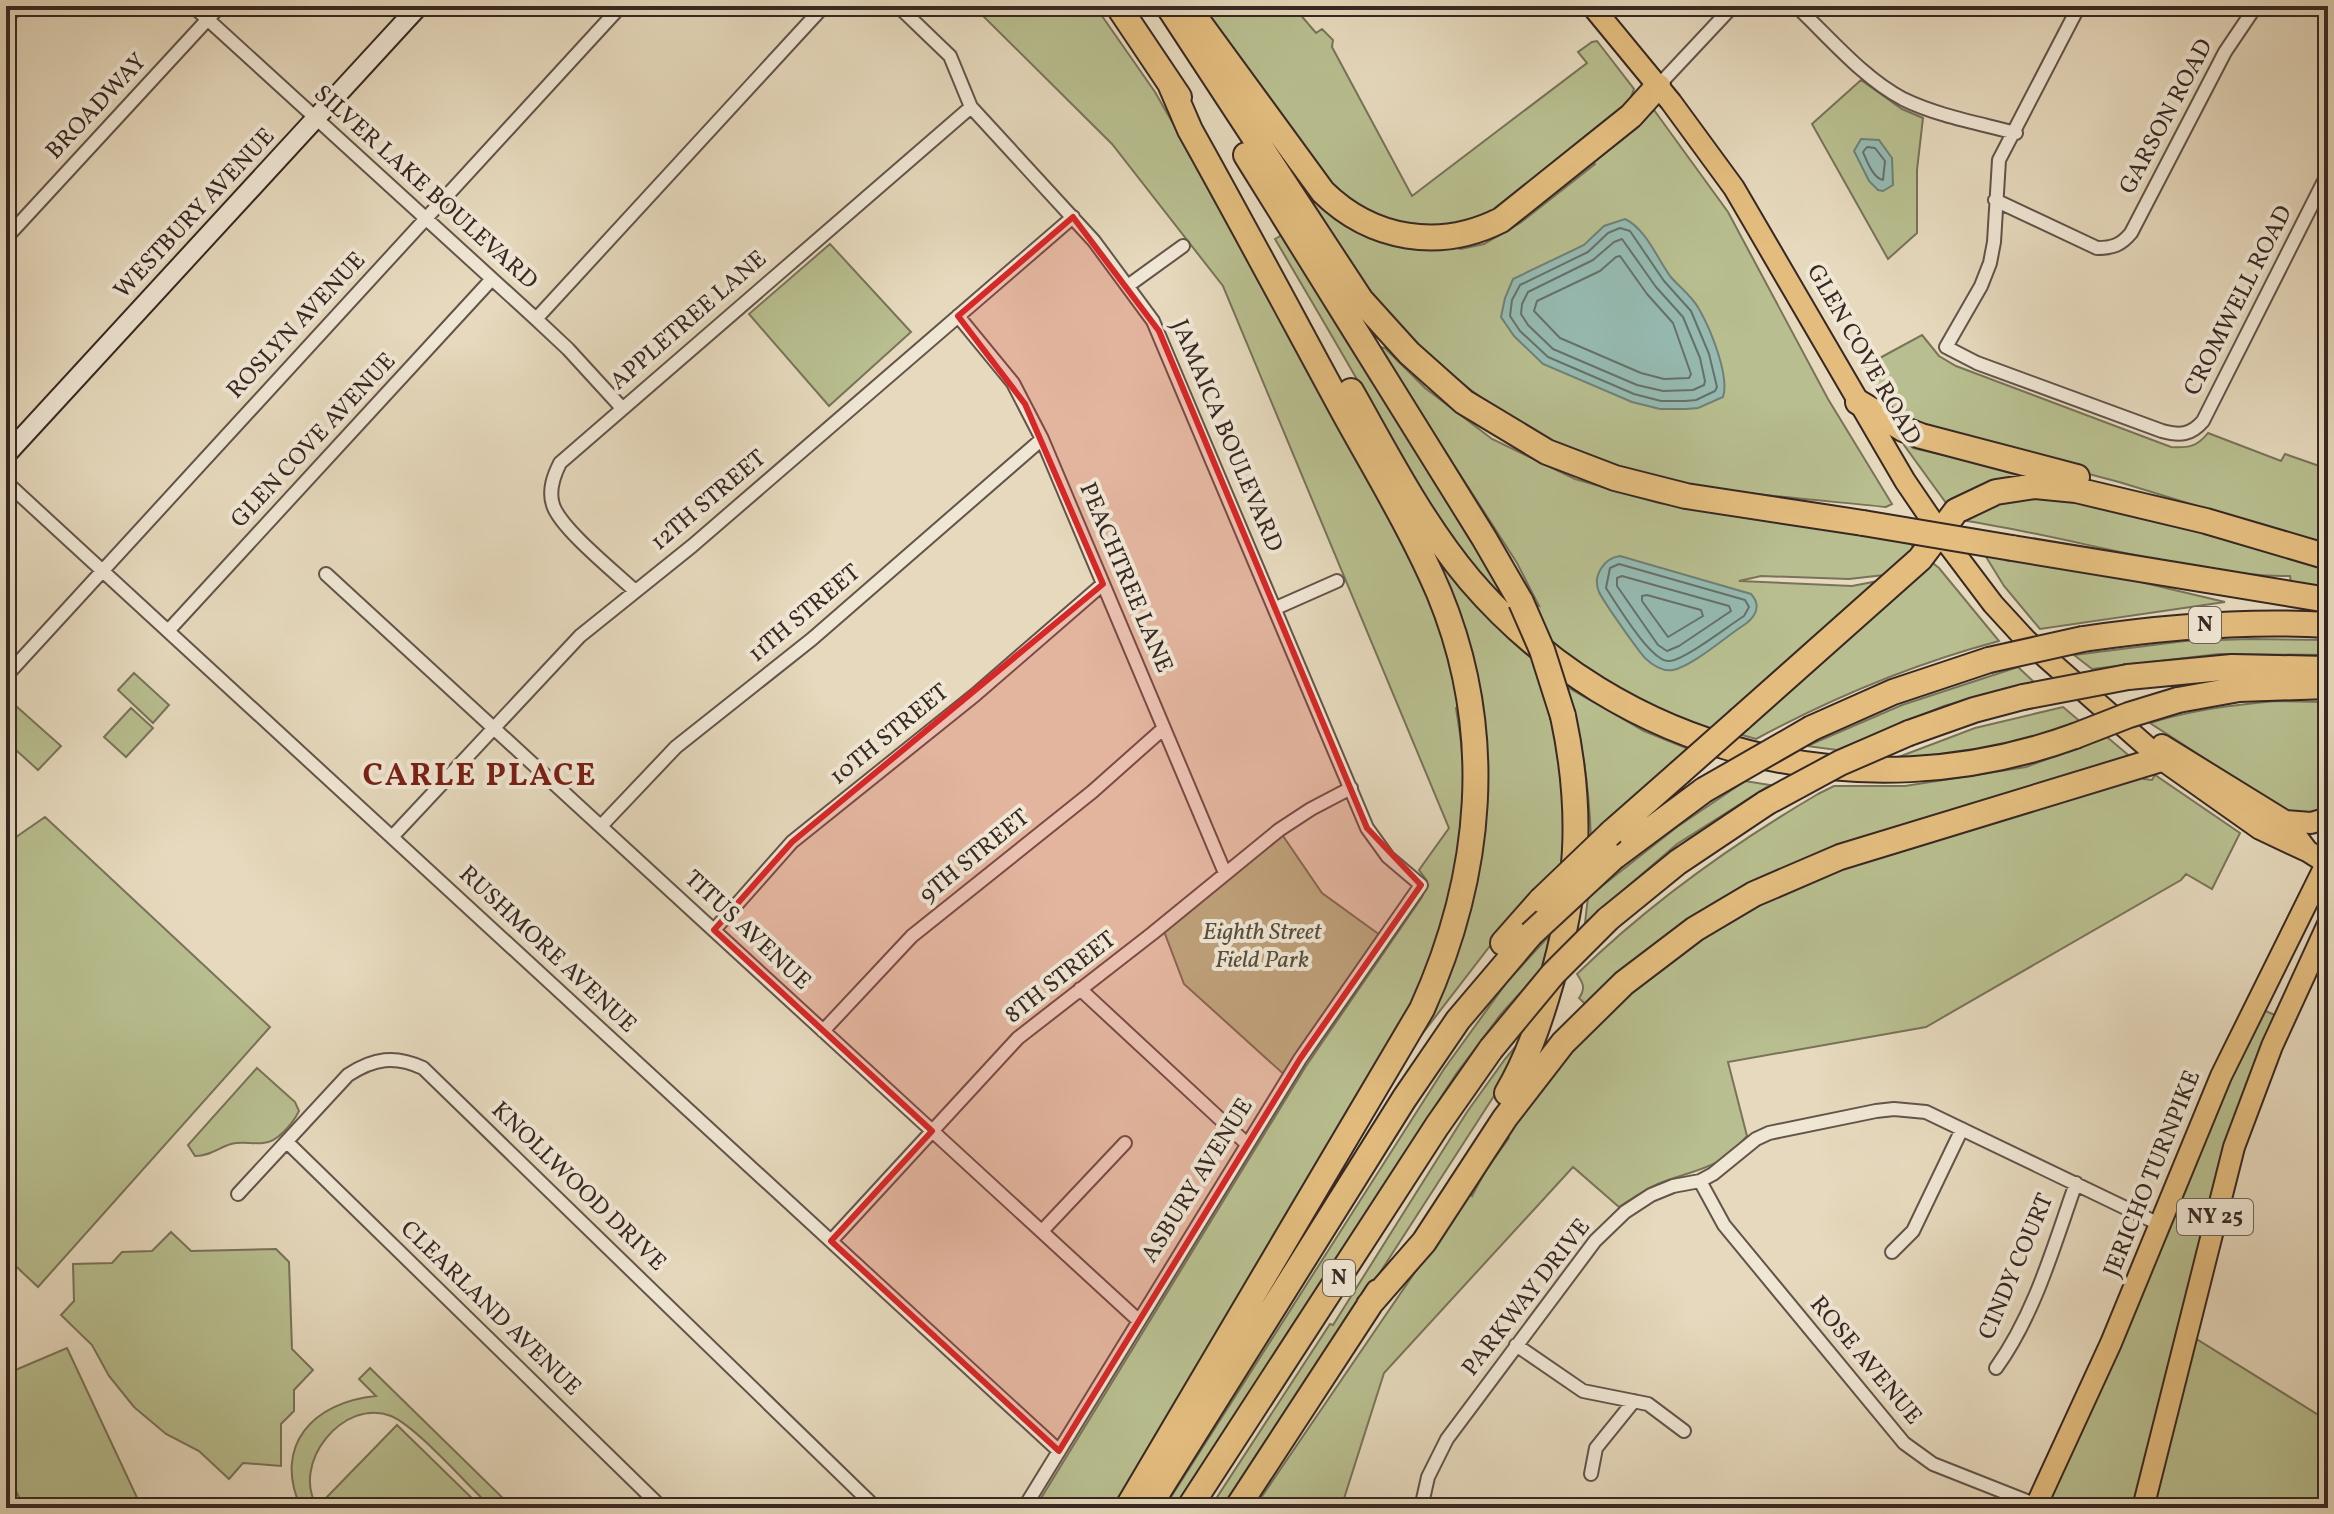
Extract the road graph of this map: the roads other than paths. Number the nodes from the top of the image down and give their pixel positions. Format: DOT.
graph roads {
  1 [pos="18,6"];
  2 [pos="193,6"];
  3 [pos="220,6"];
  4 [pos="419,6"];
  5 [pos="621,6"];
  6 [pos="824,6"];
  7 [pos="898,6"];
  8 [pos="1118,6"];
  9 [pos="1152,6"];
  10 [pos="1168,6"];
  11 [pos="1187,6"];
  12 [pos="1592,6"];
  13 [pos="1733,6"];
  14 [pos="1796,6"];
  15 [pos="2079,6"];
  16 [pos="2256,6"];
  17 [pos="6,18"];
  18 [pos="207,20"];
  19 [pos="1171,86"];
  20 [pos="1658,86"];
  21 [pos="971,107"];
  22 [pos="316,118"];
  23 [pos="2016,133"];
  24 [pos="2328,173"];
  25 [pos="1995,200"];
  26 [pos="1073,217"];
  27 [pos="426,219"];
  28 [pos="6,238"];
  29 [pos="1183,246"];
  30 [pos="491,280"];
  31 [pos="1129,285"];
  32 [pos="958,316"];
  33 [pos="536,319"];
  34 [pos="1858,402"];
  35 [pos="622,408"];
  36 [pos="1042,439"];
  37 [pos="6,455"];
  38 [pos="6,482"];
  39 [pos="2157,509"];
  40 [pos="1939,532"];
  41 [pos="2328,557"];
  42 [pos="102,570"];
  43 [pos="326,574"];
  44 [pos="1337,581"];
  45 [pos="1103,584"];
  46 [pos="635,591"];
  47 [pos="2328,600"];
  48 [pos="1276,608"];
  49 [pos="2328,625"];
  50 [pos="168,631"];
  51 [pos="2328,669"];
  52 [pos="6,676"];
  53 [pos="2328,686"];
  54 [pos="2109,712"];
  55 [pos="494,728"];
  56 [pos="1164,728"];
  57 [pos="2161,759"];
  58 [pos="1351,788"];
  59 [pos="2328,818"];
  60 [pos="2285,821"];
  61 [pos="601,826"];
  62 [pos="392,837"];
  63 [pos="2323,860"];
  64 [pos="1225,873"];
  65 [pos="1421,885"];
  66 [pos="2328,924"];
  67 [pos="714,930"];
  68 [pos="1080,989"];
  69 [pos="1458,1020"];
  70 [pos="823,1031"];
  71 [pos="1962,1129"];
  72 [pos="932,1131"];
  73 [pos="287,1142"];
  74 [pos="1125,1143"];
  75 [pos="1247,1144"];
  76 [pos="1700,1181"];
  77 [pos="2076,1183"];
  78 [pos="238,1194"];
  79 [pos="2161,1225"];
  80 [pos="1042,1231"];
  81 [pos="831,1241"];
  82 [pos="1892,1252"];
  83 [pos="1369,1305"];
  84 [pos="1138,1320"];
  85 [pos="1516,1345"];
  86 [pos="1996,1368"];
  87 [pos="1634,1401"];
  88 [pos="1684,1431"];
  89 [pos="1059,1451"];
  90 [pos="1591,1474"];
  91 [pos="868,1506"];
  92 [pos="2039,1507"];
  93 [pos="662,1508"];
  94 [pos="1024,1508"];
  95 [pos="1127,1508"];
  96 [pos="1148,1508"];
  97 [pos="1189,1508"];
  98 [pos="1237,1508"];
  99 [pos="1421,1508"];
  100 [pos="2143,1508"];
  1 -- 17 [label="street"];
  2 -- 18 [label="street, SILVER LAKE BOULEVARD"];
  3 -- 18 [label="street, BROADWAY"];
  4 -- 22 [label="main road, WESTBURY AVENUE"];
  5 -- 27 [label="street, ROSLYN AVENUE"];
  6 -- 33 [label="street"];
  7 -- 21 [label="street, JAMAICA BOULEVARD"];
  8 -- 19 [label="highway"];
  9 -- 83 [label="highway, bridge"];
  10 -- 47 [label="highway, bridge"];
  11 -- 20 [label="highway"];
  12 -- 20 [label="main road, GLEN COVE ROAD"];
  13 -- 20 [label="street"];
  14 -- 23 [label="street"];
  15 -- 23 [label="street"];
  16 -- 25 [label="street, GARSON ROAD"];
  18 -- 22 [label="street, SILVER LAKE BOULEVARD"];
  18 -- 28 [label="street, BROADWAY"];
  19 -- 53 [label="highway, bridge"];
  19 -- 95 [label="highway"];
  20 -- 34 [label="main road, GLEN COVE ROAD"];
  21 -- 26 [label="street, JAMAICA BOULEVARD"];
  21 -- 35 [label="street, APPLETREE LANE"];
  22 -- 27 [label="street, SILVER LAKE BOULEVARD"];
  22 -- 37 [label="main road, WESTBURY AVENUE"];
  23 -- 25 [label="street"];
  24 -- 25 [label="street, CROMWELL ROAD"];
  26 -- 31 [label="street, JAMAICA BOULEVARD"];
  26 -- 32 [label="street, 12TH STREET"];
  27 -- 30 [label="street, SILVER LAKE BOULEVARD"];
  27 -- 42 [label="street, ROSLYN AVENUE"];
  29 -- 31 [label="street"];
  30 -- 33 [label="street, SILVER LAKE BOULEVARD"];
  30 -- 50 [label="street, GLEN COVE AVENUE"];
  31 -- 48 [label="street, JAMAICA BOULEVARD"];
  32 -- 36 [label="street, PEACHTREE LANE"];
  32 -- 46 [label="street, 12TH STREET"];
  33 -- 35 [label="street, SILVER LAKE BOULEVARD"];
  34 -- 39 [label="highway"];
  34 -- 40 [label="main road, GLEN COVE ROAD"];
  35 -- 46 [label="street, APPLETREE LANE"];
  36 -- 45 [label="street, PEACHTREE LANE"];
  36 -- 61 [label="street, 11TH STREET"];
  38 -- 42 [label="street, RUSHMORE AVENUE"];
  39 -- 40 [label="highway"];
  39 -- 41 [label="highway"];
  40 -- 54 [label="main road, GLEN COVE ROAD"];
  40 -- 69 [label="highway, bridge"];
  42 -- 50 [label="street, RUSHMORE AVENUE"];
  42 -- 52 [label="street, ROSLYN AVENUE"];
  43 -- 55 [label="street, TITUS AVENUE"];
  44 -- 48 [label="street"];
  45 -- 56 [label="street, PEACHTREE LANE"];
  45 -- 67 [label="street, 10TH STREET"];
  46 -- 55 [label="street, 12TH STREET"];
  48 -- 58 [label="street, JAMAICA BOULEVARD"];
  49 -- 69 [label="highway, N, bridge"];
  50 -- 62 [label="street, RUSHMORE AVENUE"];
  51 -- 97 [label="highway, N, bridge"];
  54 -- 57 [label="main road, GLEN COVE ROAD"];
  54 -- 60 [label="main road, GLEN COVE ROAD"];
  55 -- 61 [label="street, TITUS AVENUE"];
  55 -- 62 [label="street, 12TH STREET"];
  56 -- 64 [label="street, PEACHTREE LANE"];
  56 -- 70 [label="street, 9TH STREET"];
  57 -- 63 [label="main road, GLEN COVE ROAD"];
  57 -- 83 [label="highway"];
  58 -- 64 [label="street, 8TH STREET"];
  58 -- 65 [label="street, JAMAICA BOULEVARD"];
  59 -- 60 [label="main road"];
  60 -- 63 [label="main road, GLEN COVE ROAD"];
  61 -- 67 [label="street, TITUS AVENUE"];
  62 -- 81 [label="street, RUSHMORE AVENUE"];
  63 -- 79 [label="main road, JERICHO TURNPIKE / NY 25"];
  64 -- 68 [label="street, 8TH STREET"];
  65 -- 75 [label="street, ASBURY AVENUE"];
  66 -- 100 [label="main road, NY 25"];
  67 -- 70 [label="street, TITUS AVENUE"];
  68 -- 72 [label="street, 8TH STREET"];
  68 -- 75 [label="street"];
  69 -- 96 [label="highway, N"];
  70 -- 72 [label="street, TITUS AVENUE"];
  71 -- 76 [label="street, PARKWAY DRIVE"];
  71 -- 77 [label="street, PARKWAY DRIVE"];
  71 -- 82 [label="street"];
  72 -- 80 [label="street, TITUS AVENUE"];
  72 -- 81 [label="street, 8TH STREET"];
  73 -- 78 [label="street, KNOLLWOOD DRIVE"];
  73 -- 91 [label="street, KNOLLWOOD DRIVE"];
  73 -- 93 [label="street, CLEARLAND AVENUE"];
  74 -- 80 [label="street"];
  75 -- 84 [label="street, ASBURY AVENUE"];
  76 -- 85 [label="street, PARKWAY DRIVE"];
  76 -- 92 [label="street, ROSE AVENUE"];
  77 -- 79 [label="street, PARKWAY DRIVE"];
  77 -- 86 [label="street, CINDY COURT"];
  79 -- 92 [label="main road, JERICHO TURNPIKE / NY 25"];
  80 -- 84 [label="street, TITUS AVENUE"];
  81 -- 89 [label="street, RUSHMORE AVENUE"];
  83 -- 98 [label="highway"];
  84 -- 89 [label="street, ASBURY AVENUE"];
  85 -- 87 [label="street"];
  85 -- 99 [label="street, PARKWAY DRIVE"];
  87 -- 88 [label="street"];
  87 -- 90 [label="street"];
  89 -- 94 [label="street, ASBURY AVENUE"];
}
